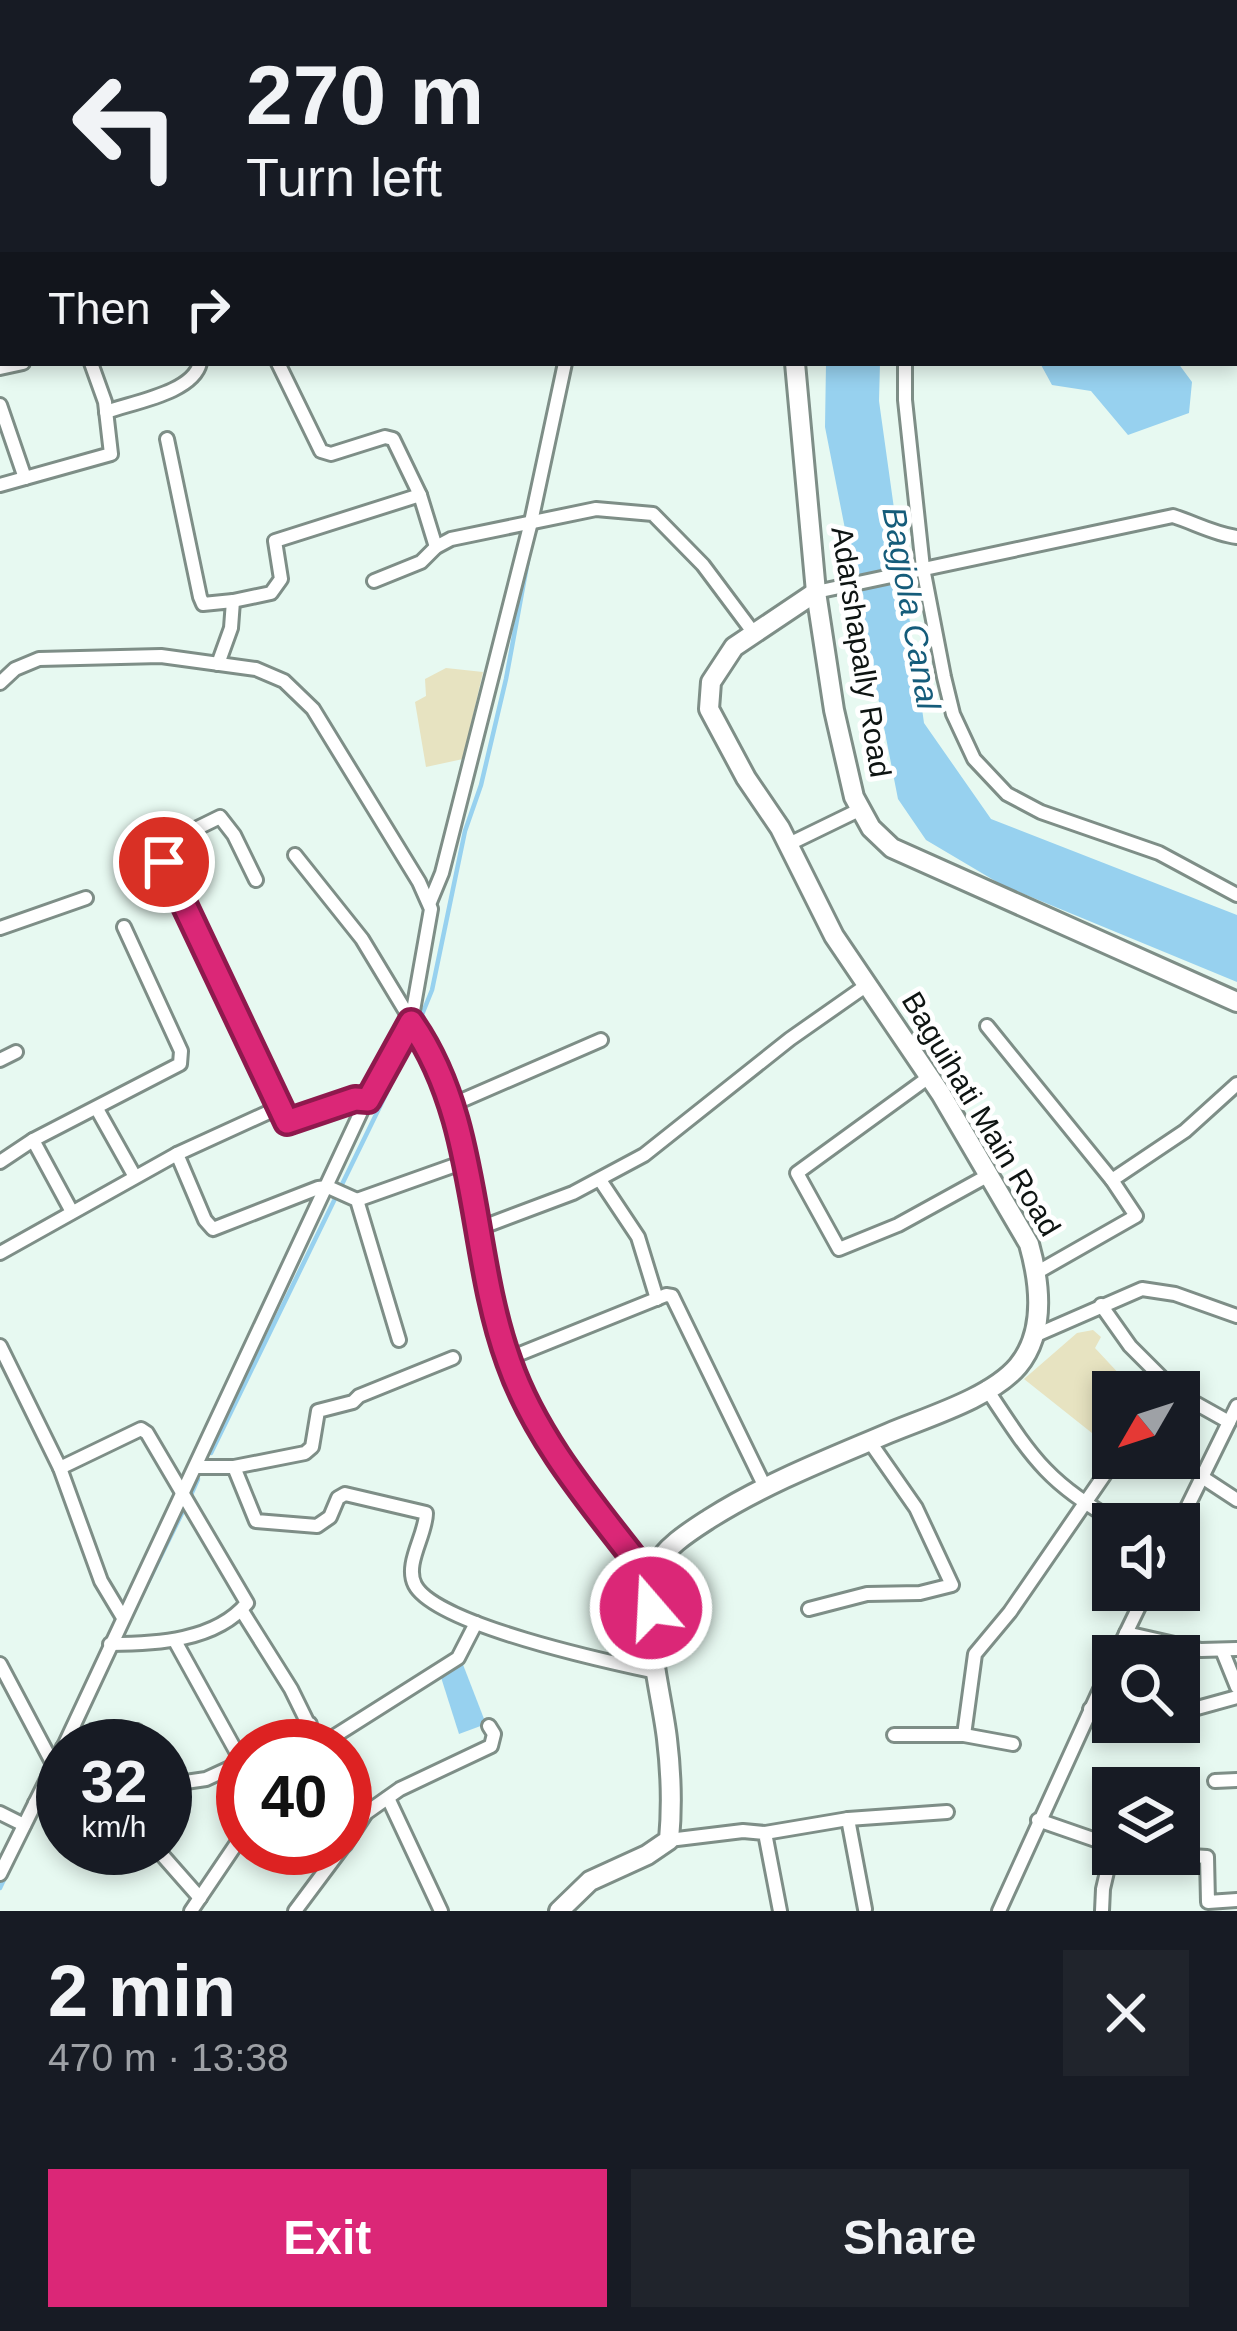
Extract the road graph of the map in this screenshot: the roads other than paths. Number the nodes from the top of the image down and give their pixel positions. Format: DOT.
graph roads {
  1 [pos="92,366"];
  2 [pos="200,366"];
  3 [pos="279,366"];
  4 [pos="564,366"];
  5 [pos="795,366"];
  6 [pos="905,366"];
  7 [pos="0,405"];
  8 [pos="106,412"];
  9 [pos="167,439"];
  10 [pos="25,478"];
  11 [pos="0,484"];
  12 [pos="420,495"];
  13 [pos="535,521"];
  14 [pos="1237,537"];
  15 [pos="436,547"];
  16 [pos="923,568"];
  17 [pos="374,581"];
  18 [pos="816,592"];
  19 [pos="232,601"];
  20 [pos="753,632"];
  21 [pos="218,664"];
  22 [pos="0,682"];
  23 [pos="861,809"];
  24 [pos="789,844"];
  25 [pos="295,855"];
  26 [pos="256,880"];
  27 [pos="1237,895"];
  28 [pos="86,898"];
  29 [pos="430,902"];
  30 [pos="124,927"];
  31 [pos="0,928"];
  32 [pos="867,985"];
  33 [pos="1237,1002"];
  34 [pos="987,1026"];
  35 [pos="415,1028"];
  36 [pos="601,1040"];
  37 [pos="16,1052"];
  38 [pos="0,1060"];
  39 [pos="929,1077"];
  40 [pos="1237,1084"];
  41 [pos="368,1100"];
  42 [pos="449,1106"];
  43 [pos="280,1107"];
  44 [pos="97,1108"];
  45 [pos="33,1141"];
  46 [pos="177,1154"];
  47 [pos="0,1162"];
  48 [pos="464,1162"];
  49 [pos="134,1175"];
  50 [pos="987,1176"];
  51 [pos="600,1180"];
  52 [pos="1112,1180"];
  53 [pos="340,1192"];
  54 [pos="72,1212"];
  55 [pos="480,1228"];
  56 [pos="0,1253"];
  57 [pos="1036,1273"];
  58 [pos="657,1299"];
  59 [pos="1101,1305"];
  60 [pos="1237,1316"];
  61 [pos="1034,1336"];
  62 [pos="399,1340"];
  63 [pos="0,1346"];
  64 [pos="453,1358"];
  65 [pos="507,1359"];
  66 [pos="1156,1371"];
  67 [pos="986,1388"];
  68 [pos="1200,1406"];
  69 [pos="1237,1406"];
  70 [pos="1229,1422"];
  71 [pos="870,1442"];
  72 [pos="198,1467"];
  73 [pos="234,1467"];
  74 [pos="60,1468"];
  75 [pos="1202,1477"];
  76 [pos="1101,1479"];
  77 [pos="765,1487"];
  78 [pos="182,1494"];
  79 [pos="1237,1500"];
  80 [pos="1084,1503"];
  81 [pos="1189,1503"];
  82 [pos="1092,1508"];
  83 [pos="653,1583"];
  84 [pos="809,1610"];
  85 [pos="242,1611"];
  86 [pos="1137,1611"];
  87 [pos="122,1616"];
  88 [pos="476,1623"];
  89 [pos="1126,1634"];
  90 [pos="175,1641"];
  91 [pos="110,1644"];
  92 [pos="1230,1650"];
  93 [pos="0,1664"];
  94 [pos="656,1672"];
  95 [pos="1237,1688"];
  96 [pos="1237,1697"];
  97 [pos="1092,1705"];
  98 [pos="1200,1707"];
  99 [pos="1090,1709"];
  100 [pos="76,1719"];
  101 [pos="307,1719"];
  102 [pos="362,1719"];
  103 [pos="216,1721"];
  104 [pos="489,1726"];
  105 [pos="36,1732"];
  106 [pos="893,1735"];
  107 [pos="964,1735"];
  108 [pos="1013,1744"];
  109 [pos="1237,1780"];
  110 [pos="1215,1781"];
  111 [pos="388,1798"];
  112 [pos="36,1808"];
  113 [pos="372,1810"];
  114 [pos="947,1812"];
  115 [pos="0,1813"];
  116 [pos="848,1820"];
  117 [pos="1038,1820"];
  118 [pos="24,1826"];
  119 [pos="765,1833"];
  120 [pos="669,1840"];
  121 [pos="1200,1857"];
  122 [pos="0,1874"];
  123 [pos="216,1874"];
  124 [pos="174,1875"];
  125 [pos="322,1875"];
  126 [pos="1237,1900"];
  127 [pos="195,1905"];
  128 [pos="1208,1906"];
  129 [pos="865,1909"];
  130 [pos="295,1911"];
  131 [pos="441,1911"];
  132 [pos="560,1911"];
  133 [pos="780,1911"];
  134 [pos="999,1911"];
  135 [pos="1102,1911"];
  1 -- 8 [label="street"];
  2 -- 8 [label="street"];
  3 -- 12 [label="street"];
  4 -- 13 [label="street"];
  5 -- 18 [label="street, Adarshapally Road"];
  6 -- 16 [label="street"];
  7 -- 10 [label="street"];
  8 -- 10 [label="street"];
  9 -- 19 [label="street"];
  10 -- 11 [label="street"];
  12 -- 15 [label="street"];
  12 -- 19 [label="street"];
  13 -- 15 [label="street"];
  13 -- 20 [label="street"];
  13 -- 29 [label="street"];
  14 -- 16 [label="street"];
  15 -- 17 [label="street"];
  16 -- 18 [label="street"];
  16 -- 27 [label="street"];
  18 -- 20 [label="street, Baguihati Main Road"];
  18 -- 23 [label="street, Adarshapally Road"];
  19 -- 21 [label="street"];
  20 -- 24 [label="street, Baguihati Main Road"];
  21 -- 22 [label="street"];
  21 -- 29 [label="street"];
  23 -- 24 [label="street"];
  23 -- 33 [label="street, Adarshapally Road"];
  24 -- 32 [label="street, Baguihati Main Road"];
  25 -- 35 [label="street"];
  26 -- 43 [label="street"];
  28 -- 31 [label="street"];
  29 -- 35 [label="street"];
  30 -- 44 [label="street"];
  32 -- 39 [label="street, Baguihati Main Road"];
  32 -- 51 [label="street"];
  34 -- 52 [label="street"];
  35 -- 41 [label="street"];
  35 -- 42 [label="street"];
  36 -- 42 [label="street"];
  37 -- 38 [label="street"];
  39 -- 50 [label="street, Baguihati Main Road"];
  39 -- 50 [label="street"];
  40 -- 52 [label="street"];
  41 -- 43 [label="street"];
  41 -- 53 [label="street"];
  42 -- 48 [label="street"];
  43 -- 46 [label="street"];
  44 -- 45 [label="street"];
  44 -- 49 [label="street"];
  45 -- 47 [label="street"];
  45 -- 54 [label="street"];
  46 -- 49 [label="street"];
  46 -- 53 [label="street"];
  48 -- 53 [label="street"];
  48 -- 55 [label="street"];
  49 -- 54 [label="street"];
  50 -- 57 [label="street, Baguihati Main Road"];
  51 -- 55 [label="street"];
  51 -- 58 [label="street"];
  52 -- 57 [label="street"];
  53 -- 62 [label="street"];
  53 -- 72 [label="street"];
  54 -- 56 [label="street"];
  55 -- 65 [label="street"];
  57 -- 61 [label="street, Baguihati Main Road"];
  58 -- 65 [label="street"];
  58 -- 77 [label="street"];
  59 -- 60 [label="street"];
  59 -- 61 [label="street"];
  59 -- 66 [label="street"];
  61 -- 67 [label="street"];
  63 -- 74 [label="street"];
  64 -- 73 [label="street"];
  65 -- 83 [label="street"];
  67 -- 71 [label="street"];
  67 -- 80 [label="street"];
  68 -- 70 [label="street"];
  69 -- 70 [label="street"];
  70 -- 75 [label="street"];
  71 -- 77 [label="street"];
  71 -- 84 [label="street"];
  72 -- 73 [label="street"];
  72 -- 78 [label="street"];
  73 -- 88 [label="street"];
  74 -- 78 [label="street"];
  74 -- 87 [label="street"];
  75 -- 79 [label="street"];
  75 -- 81 [label="street"];
  76 -- 80 [label="street"];
  77 -- 83 [label="street"];
  78 -- 85 [label="street"];
  78 -- 87 [label="street"];
  80 -- 82 [label="street"];
  80 -- 107 [label="street"];
  83 -- 94 [label="street"];
  85 -- 90 [label="street"];
  85 -- 101 [label="street"];
  86 -- 89 [label="street"];
  87 -- 91 [label="street"];
  88 -- 94 [label="street"];
  88 -- 102 [label="street"];
  89 -- 92 [label="street"];
  90 -- 91 [label="street"];
  90 -- 103 [label="street"];
  91 -- 100 [label="street"];
  92 -- 95 [label="street"];
  93 -- 105 [label="street"];
  94 -- 120 [label="street"];
  96 -- 98 [label="street"];
  97 -- 99 [label="street"];
  99 -- 117 [label="street"];
  104 -- 111 [label="street"];
  106 -- 107 [label="street"];
  107 -- 108 [label="street"];
  109 -- 110 [label="street"];
  111 -- 113 [label="street"];
  111 -- 131 [label="street"];
  112 -- 118 [label="street"];
  114 -- 116 [label="street"];
  115 -- 118 [label="street"];
  116 -- 119 [label="street"];
  116 -- 129 [label="street"];
  117 -- 134 [label="street"];
  117 -- 135 [label="street"];
  118 -- 122 [label="street"];
  119 -- 120 [label="street"];
  119 -- 133 [label="street"];
  120 -- 132 [label="street"];
  121 -- 128 [label="street"];
  123 -- 127 [label="street"];
  124 -- 127 [label="street"];
  125 -- 130 [label="street"];
  126 -- 128 [label="street"];
}
